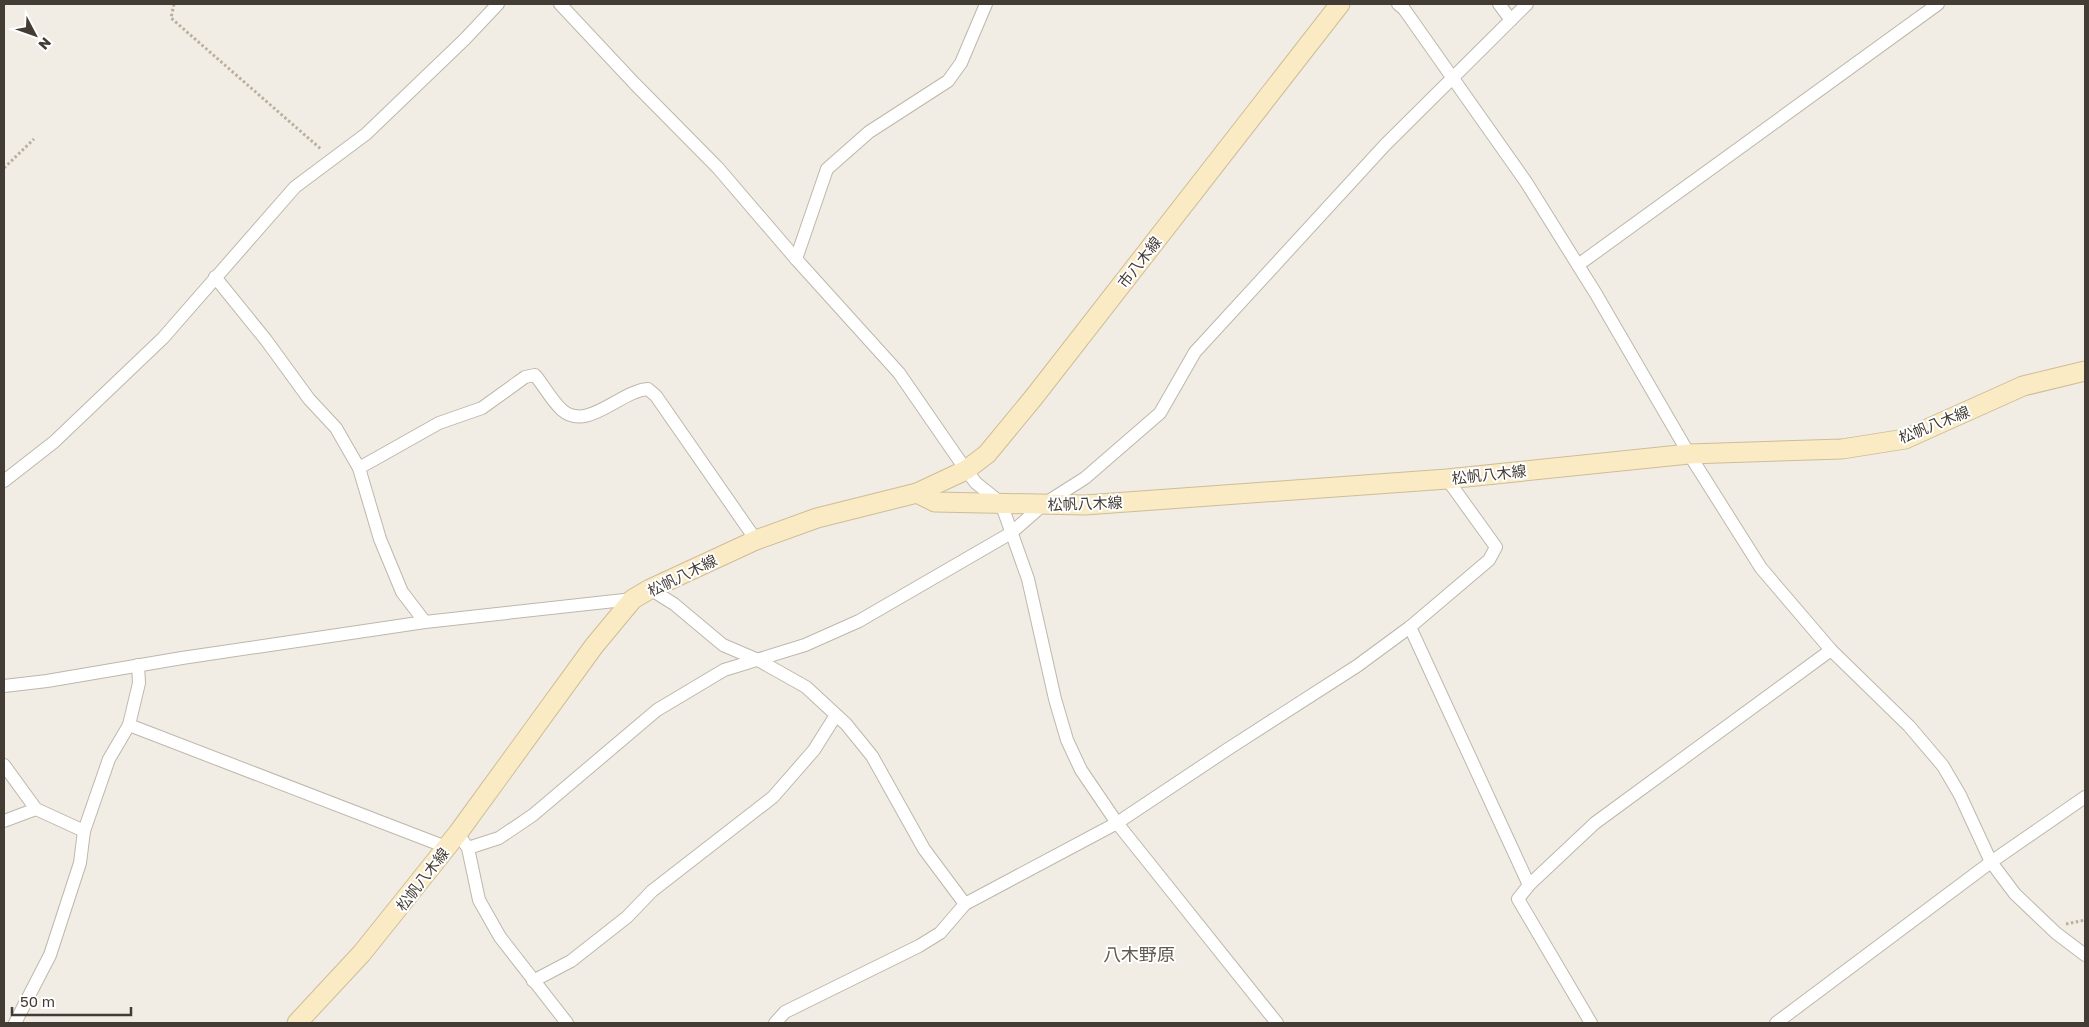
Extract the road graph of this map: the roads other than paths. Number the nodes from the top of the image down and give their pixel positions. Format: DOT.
graph roads {
  1 [pos="498,4"];
  2 [pos="560,4"];
  3 [pos="986,4"];
  4 [pos="1340,4"];
  5 [pos="1398,4"];
  6 [pos="1499,4"];
  7 [pos="1527,4"];
  8 [pos="1938,4"];
  9 [pos="1511,20"];
  10 [pos="1453,78"];
  11 [pos="796,259"];
  12 [pos="1578,265"];
  13 [pos="216,278"];
  14 [pos="2083,370"];
  15 [pos="1689,454"];
  16 [pos="360,468"];
  17 [pos="966,470"];
  18 [pos="1447,479"];
  19 [pos="4,481"];
  20 [pos="917,494"];
  21 [pos="1001,504"];
  22 [pos="1044,504"];
  23 [pos="1010,533"];
  24 [pos="756,540"];
  25 [pos="650,589"];
  26 [pos="633,599"];
  27 [pos="425,622"];
  28 [pos="1410,627"];
  29 [pos="1831,650"];
  30 [pos="758,660"];
  31 [pos="138,665"];
  32 [pos="4,686"];
  33 [pos="836,716"];
  34 [pos="129,724"];
  35 [pos="4,765"];
  36 [pos="2085,797"];
  37 [pos="36,809"];
  38 [pos="4,822"];
  39 [pos="1117,823"];
  40 [pos="84,831"];
  41 [pos="457,843"];
  42 [pos="1991,862"];
  43 [pos="1529,885"];
  44 [pos="965,904"];
  45 [pos="2085,955"];
  46 [pos="533,981"];
  47 [pos="15,1023"];
  48 [pos="297,1023"];
  49 [pos="567,1023"];
  50 [pos="775,1023"];
  51 [pos="1277,1023"];
  52 [pos="1592,1023"];
  53 [pos="1776,1023"];
  1 -- 13 [label="street"];
  2 -- 11 [label="street"];
  3 -- 11 [label="street"];
  4 -- 17 [label="main road, 市八木線"];
  5 -- 10 [label="street"];
  6 -- 9 [label="street"];
  7 -- 9 [label="street"];
  8 -- 12 [label="street"];
  9 -- 10 [label="street"];
  10 -- 12 [label="street"];
  10 -- 22 [label="street"];
  11 -- 17 [label="street"];
  12 -- 15 [label="street"];
  13 -- 16 [label="street"];
  13 -- 19 [label="street"];
  14 -- 15 [label="main road, 松帆八木線"];
  15 -- 18 [label="main road, 松帆八木線"];
  15 -- 29 [label="street"];
  16 -- 24 [label="street"];
  16 -- 27 [label="street"];
  17 -- 20 [label="main road, 市八木線"];
  17 -- 21 [label="street"];
  18 -- 22 [label="main road, 松帆八木線"];
  18 -- 28 [label="street"];
  20 -- 21 [label="main road, 松帆八木線"];
  20 -- 24 [label="main road, 松帆八木線"];
  21 -- 22 [label="main road, 松帆八木線"];
  21 -- 23 [label="street"];
  22 -- 23 [label="street"];
  23 -- 30 [label="street"];
  23 -- 39 [label="street"];
  24 -- 25 [label="main road, 松帆八木線"];
  25 -- 26 [label="main road, 松帆八木線"];
  25 -- 30 [label="street"];
  26 -- 27 [label="street"];
  26 -- 41 [label="main road, 松帆八木線"];
  27 -- 31 [label="street"];
  28 -- 39 [label="street"];
  28 -- 43 [label="street"];
  29 -- 42 [label="street"];
  29 -- 43 [label="street"];
  30 -- 33 [label="street"];
  30 -- 41 [label="street"];
  31 -- 32 [label="street"];
  31 -- 34 [label="street"];
  33 -- 44 [label="street"];
  33 -- 46 [label="street"];
  34 -- 40 [label="street"];
  34 -- 41 [label="street"];
  35 -- 37 [label="street"];
  36 -- 42 [label="street"];
  37 -- 38 [label="street"];
  37 -- 40 [label="street"];
  39 -- 44 [label="street"];
  39 -- 51 [label="street"];
  40 -- 47 [label="street"];
  41 -- 46 [label="street"];
  41 -- 48 [label="main road, 松帆八木線"];
  42 -- 45 [label="street"];
  42 -- 53 [label="street"];
  43 -- 52 [label="street"];
  44 -- 50 [label="street"];
  46 -- 49 [label="street"];
}
